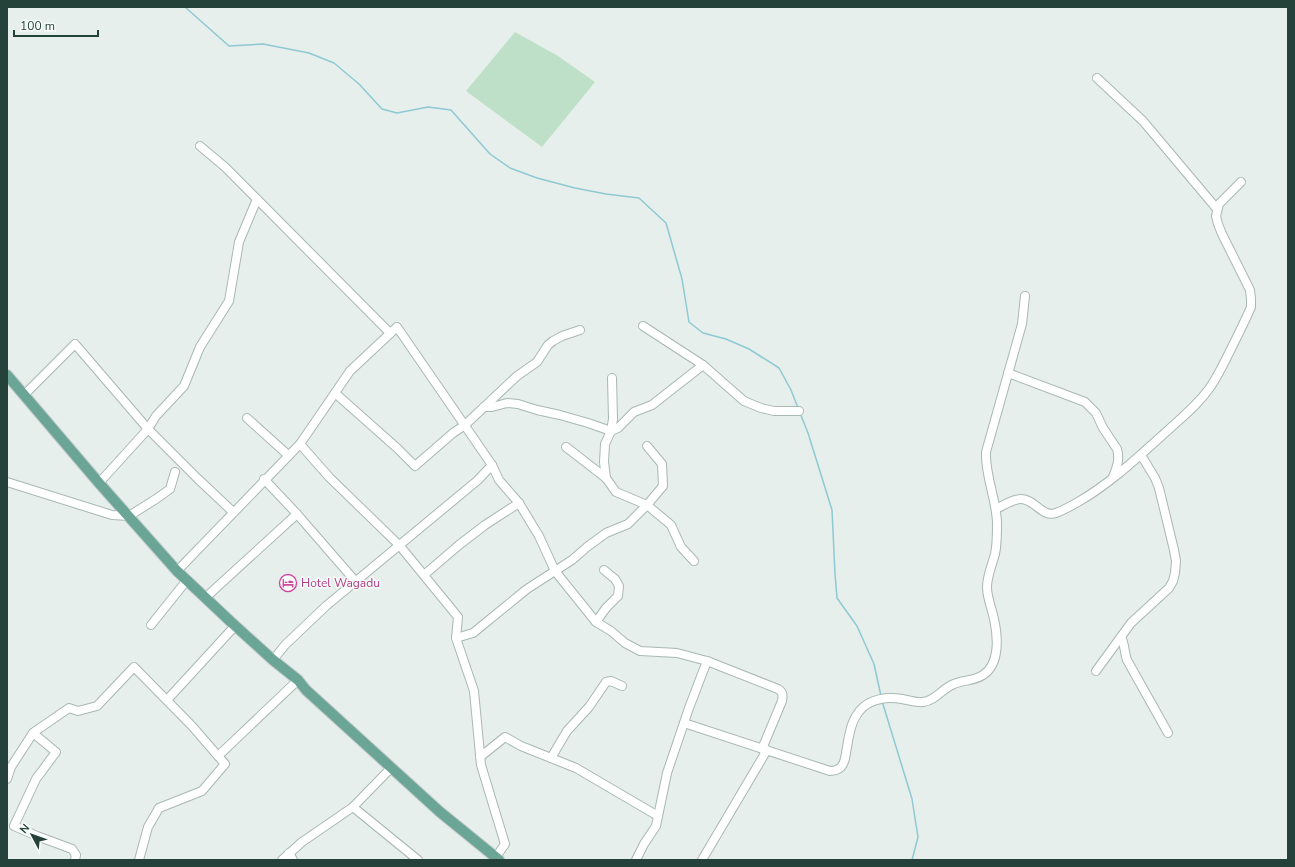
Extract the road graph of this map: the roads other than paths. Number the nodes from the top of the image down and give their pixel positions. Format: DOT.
graph roads {
  1 [pos="1097,78"];
  2 [pos="200,146"];
  3 [pos="1241,182"];
  4 [pos="257,199"];
  5 [pos="1217,209"];
  6 [pos="1025,296"];
  7 [pos="643,326"];
  8 [pos="580,330"];
  9 [pos="390,333"];
  10 [pos="703,365"];
  11 [pos="1008,374"];
  12 [pos="7,375"];
  13 [pos="612,378"];
  14 [pos="335,393"];
  15 [pos="24,395"];
  16 [pos="484,407"];
  17 [pos="799,411"];
  18 [pos="246,418"];
  19 [pos="465,425"];
  20 [pos="148,429"];
  21 [pos="611,431"];
  22 [pos="300,444"];
  23 [pos="647,446"];
  24 [pos="566,447"];
  25 [pos="288,455"];
  26 [pos="1141,455"];
  27 [pos="492,465"];
  28 [pos="175,472"];
  29 [pos="606,478"];
  30 [pos="1112,479"];
  31 [pos="264,480"];
  32 [pos="7,482"];
  33 [pos="99,483"];
  34 [pos="519,503"];
  35 [pos="647,505"];
  36 [pos="996,509"];
  37 [pos="233,512"];
  38 [pos="298,514"];
  39 [pos="129,516"];
  40 [pos="400,546"];
  41 [pos="694,561"];
  42 [pos="555,570"];
  43 [pos="604,570"];
  44 [pos="177,571"];
  45 [pos="424,575"];
  46 [pos="187,580"];
  47 [pos="356,582"];
  48 [pos="205,598"];
  49 [pos="596,622"];
  50 [pos="151,625"];
  51 [pos="235,626"];
  52 [pos="1121,637"];
  53 [pos="456,638"];
  54 [pos="273,660"];
  55 [pos="707,661"];
  56 [pos="1096,672"];
  57 [pos="298,680"];
  58 [pos="622,686"];
  59 [pos="168,700"];
  60 [pos="684,723"];
  61 [pos="33,733"];
  62 [pos="1168,734"];
  63 [pos="765,750"];
  64 [pos="218,756"];
  65 [pos="480,757"];
  66 [pos="552,758"];
  67 [pos="391,768"];
  68 [pos="7,779"];
  69 [pos="352,807"];
  70 [pos="658,816"];
  71 [pos="291,856"];
  72 [pos="496,859"];
  73 [pos="75,860"];
  74 [pos="139,860"];
  75 [pos="282,860"];
  76 [pos="418,860"];
  77 [pos="636,860"];
  78 [pos="702,860"];
  1 -- 5 [label="street"];
  2 -- 4 [label="street"];
  3 -- 5 [label="street"];
  4 -- 9 [label="street"];
  4 -- 20 [label="street"];
  5 -- 26 [label="street"];
  6 -- 11 [label="street"];
  7 -- 10 [label="street"];
  8 -- 16 [label="street"];
  9 -- 14 [label="street"];
  9 -- 19 [label="street"];
  10 -- 17 [label="street"];
  10 -- 21 [label="street"];
  11 -- 30 [label="street"];
  11 -- 36 [label="street"];
  12 -- 15 [label="main road"];
  13 -- 21 [label="street"];
  14 -- 19 [label="street"];
  14 -- 22 [label="street"];
  15 -- 20 [label="street"];
  15 -- 33 [label="main road"];
  16 -- 19 [label="street"];
  16 -- 21 [label="street"];
  18 -- 25 [label="street"];
  19 -- 27 [label="street"];
  20 -- 33 [label="street"];
  20 -- 37 [label="street"];
  21 -- 29 [label="street"];
  22 -- 25 [label="street"];
  22 -- 40 [label="street"];
  23 -- 35 [label="street"];
  24 -- 29 [label="street"];
  25 -- 31 [label="street"];
  26 -- 30 [label="street"];
  26 -- 52 [label="street"];
  27 -- 34 [label="street"];
  27 -- 40 [label="street"];
  28 -- 39 [label="street"];
  29 -- 35 [label="street"];
  30 -- 36 [label="street"];
  31 -- 37 [label="street"];
  31 -- 38 [label="street"];
  32 -- 39 [label="street"];
  33 -- 39 [label="main road"];
  34 -- 42 [label="street"];
  34 -- 45 [label="street"];
  35 -- 41 [label="street"];
  35 -- 42 [label="street"];
  36 -- 63 [label="street"];
  37 -- 44 [label="street"];
  38 -- 47 [label="street"];
  38 -- 48 [label="street"];
  39 -- 44 [label="main road"];
  40 -- 45 [label="street"];
  40 -- 47 [label="street"];
  42 -- 49 [label="street"];
  42 -- 53 [label="street"];
  43 -- 49 [label="street"];
  44 -- 46 [label="main road"];
  45 -- 53 [label="street"];
  46 -- 48 [label="main road"];
  46 -- 50 [label="street"];
  47 -- 54 [label="street"];
  48 -- 51 [label="main road"];
  49 -- 55 [label="street"];
  51 -- 54 [label="main road"];
  51 -- 59 [label="street"];
  52 -- 56 [label="street"];
  52 -- 62 [label="street"];
  53 -- 65 [label="street"];
  54 -- 57 [label="main road"];
  55 -- 60 [label="street"];
  55 -- 63 [label="street"];
  57 -- 64 [label="street"];
  57 -- 67 [label="main road"];
  58 -- 66 [label="street"];
  59 -- 61 [label="street"];
  59 -- 64 [label="street"];
  60 -- 63 [label="street"];
  60 -- 70 [label="street"];
  61 -- 68 [label="street"];
  61 -- 73 [label="street"];
  63 -- 78 [label="street"];
  64 -- 74 [label="street"];
  65 -- 66 [label="street"];
  65 -- 72 [label="street"];
  66 -- 70 [label="street"];
  67 -- 69 [label="street"];
  67 -- 72 [label="main road"];
  69 -- 71 [label="street"];
  69 -- 76 [label="street"];
  70 -- 77 [label="street"];
  71 -- 75 [label="street"];
}
